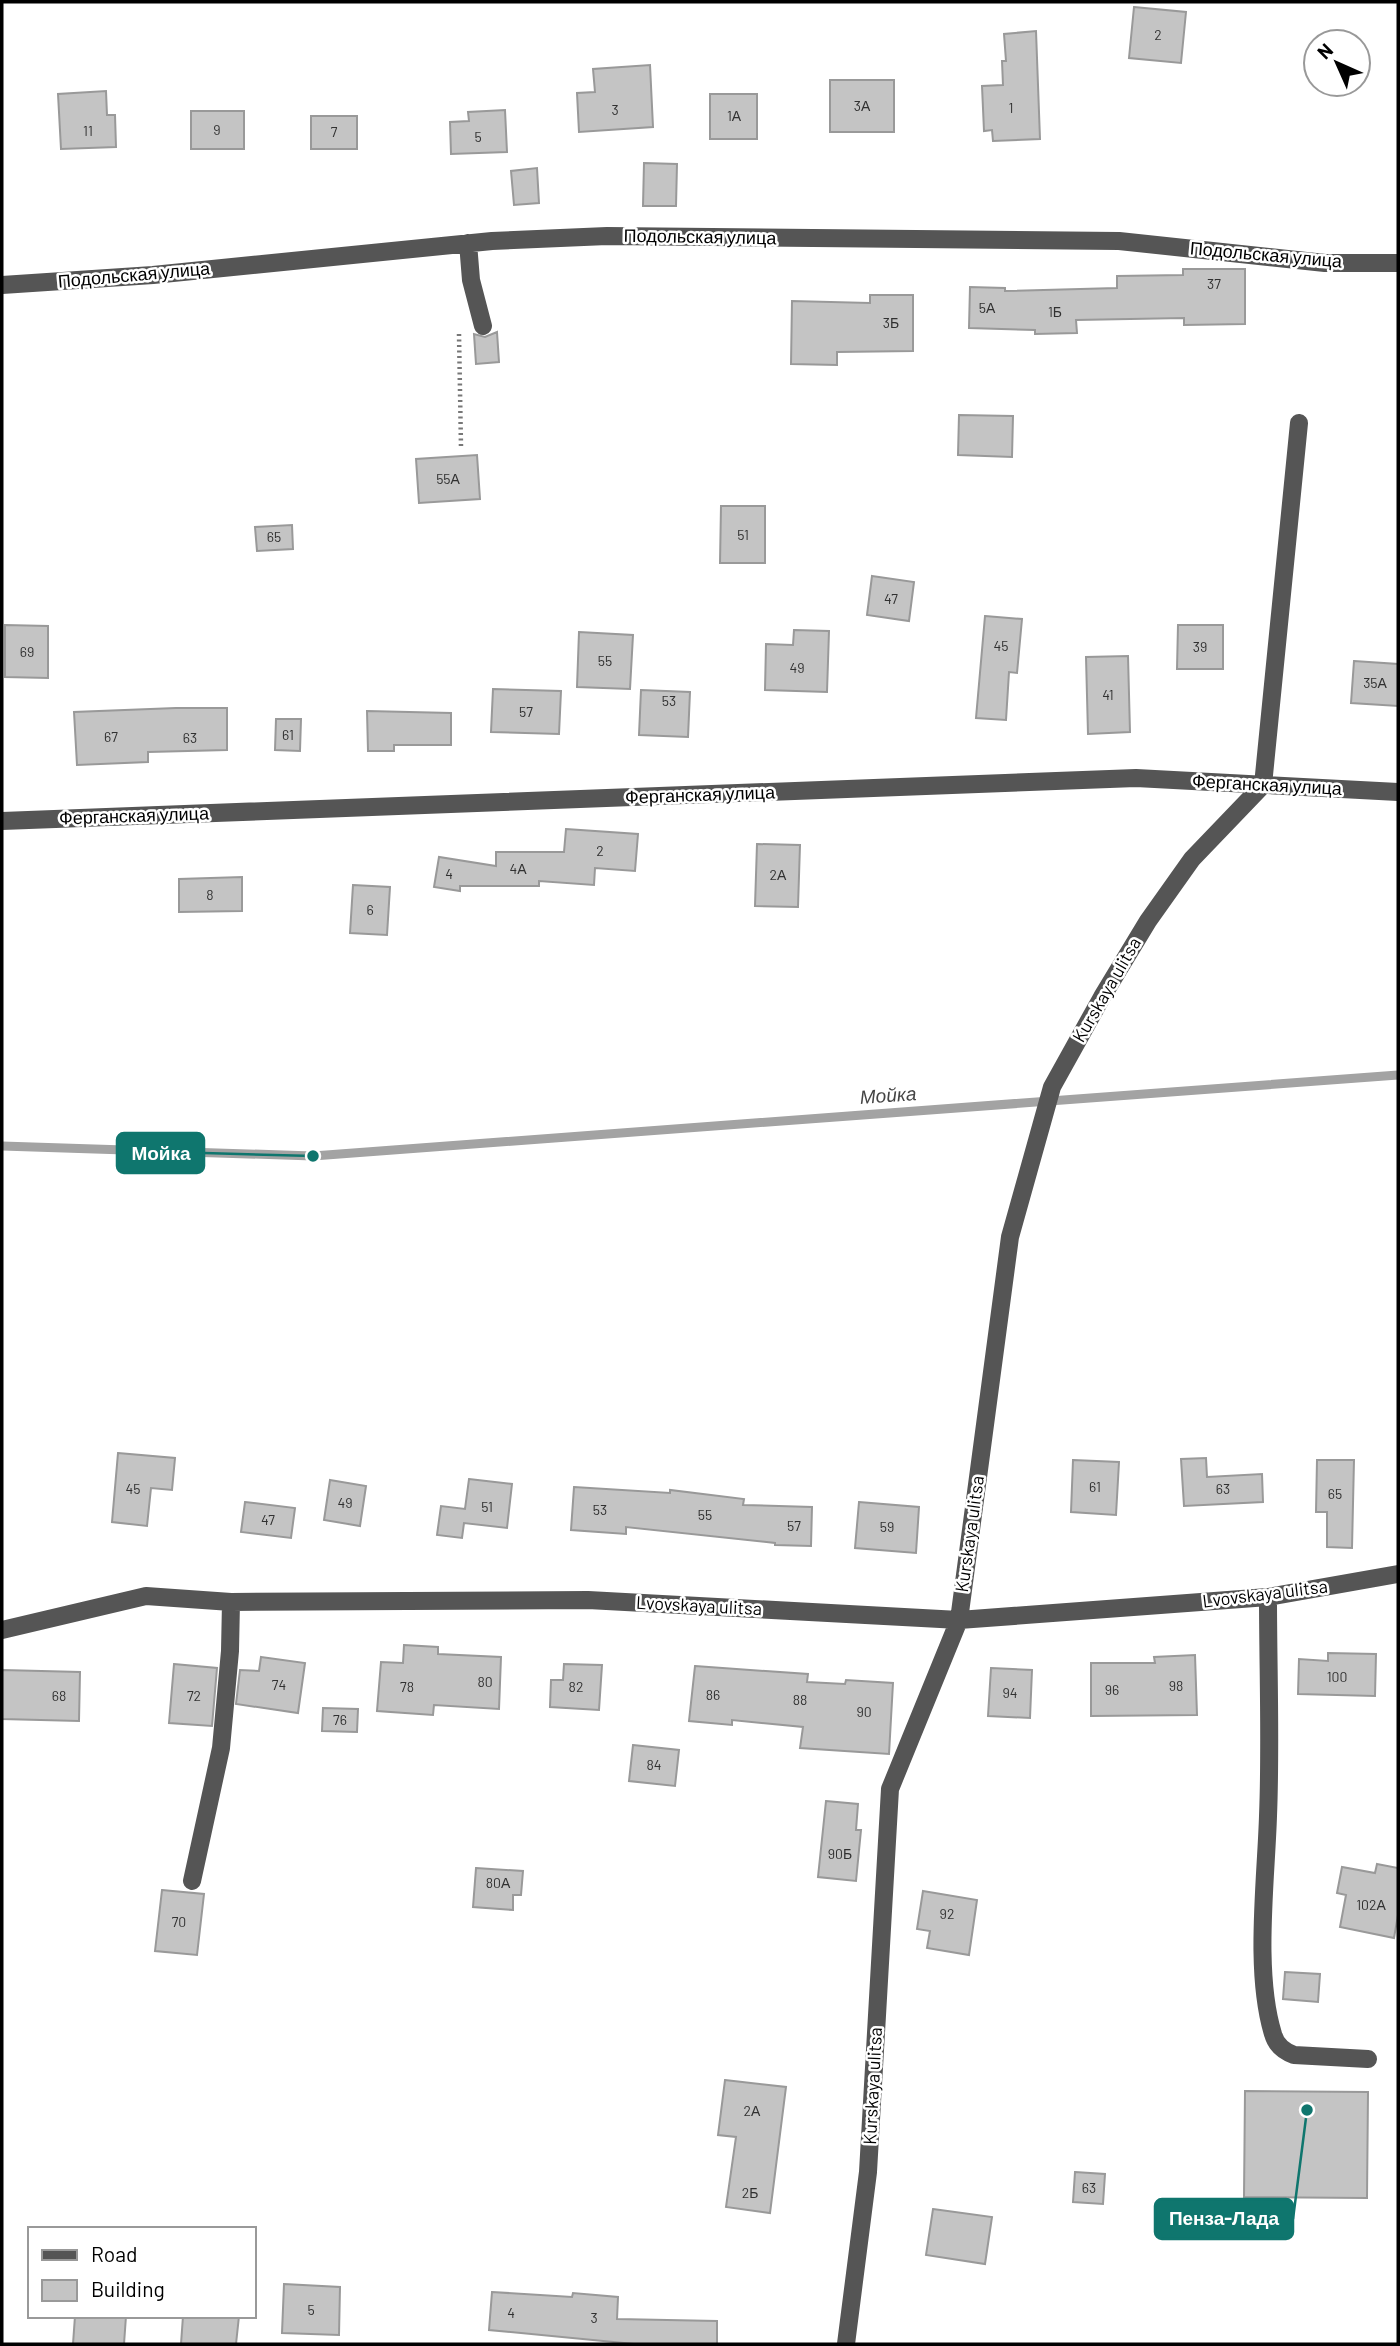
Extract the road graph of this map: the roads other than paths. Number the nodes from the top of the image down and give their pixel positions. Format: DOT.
graph roads {
  1 [pos="468,243"];
  2 [pos="1398,263"];
  3 [pos="2,285"];
  4 [pos="483,326"];
  5 [pos="1299,423"];
  6 [pos="1263,785"];
  7 [pos="1398,792"];
  8 [pos="2,821"];
  9 [pos="1398,1574"];
  10 [pos="1268,1597"];
  11 [pos="231,1602"];
  12 [pos="959,1620"];
  13 [pos="2,1630"];
  14 [pos="192,1881"];
  15 [pos="1368,2059"];
  16 [pos="846,2344"];
  1 -- 2 [label="street, Подольская улица"];
  1 -- 3 [label="street, Подольская улица"];
  1 -- 4 [label="street"];
  5 -- 6 [label="street"];
  6 -- 7 [label="street, Ферганская улица"];
  6 -- 8 [label="street, Ферганская улица"];
  6 -- 12 [label="street, Kurskaya ulitsa"];
  9 -- 10 [label="street, Lvovskaya ulitsa"];
  10 -- 12 [label="street, Lvovskaya ulitsa"];
  10 -- 15 [label="street"];
  11 -- 12 [label="street, Lvovskaya ulitsa"];
  11 -- 13 [label="street, Lvovskaya ulitsa"];
  11 -- 14 [label="street"];
  12 -- 16 [label="street, Kurskaya ulitsa"];
}
